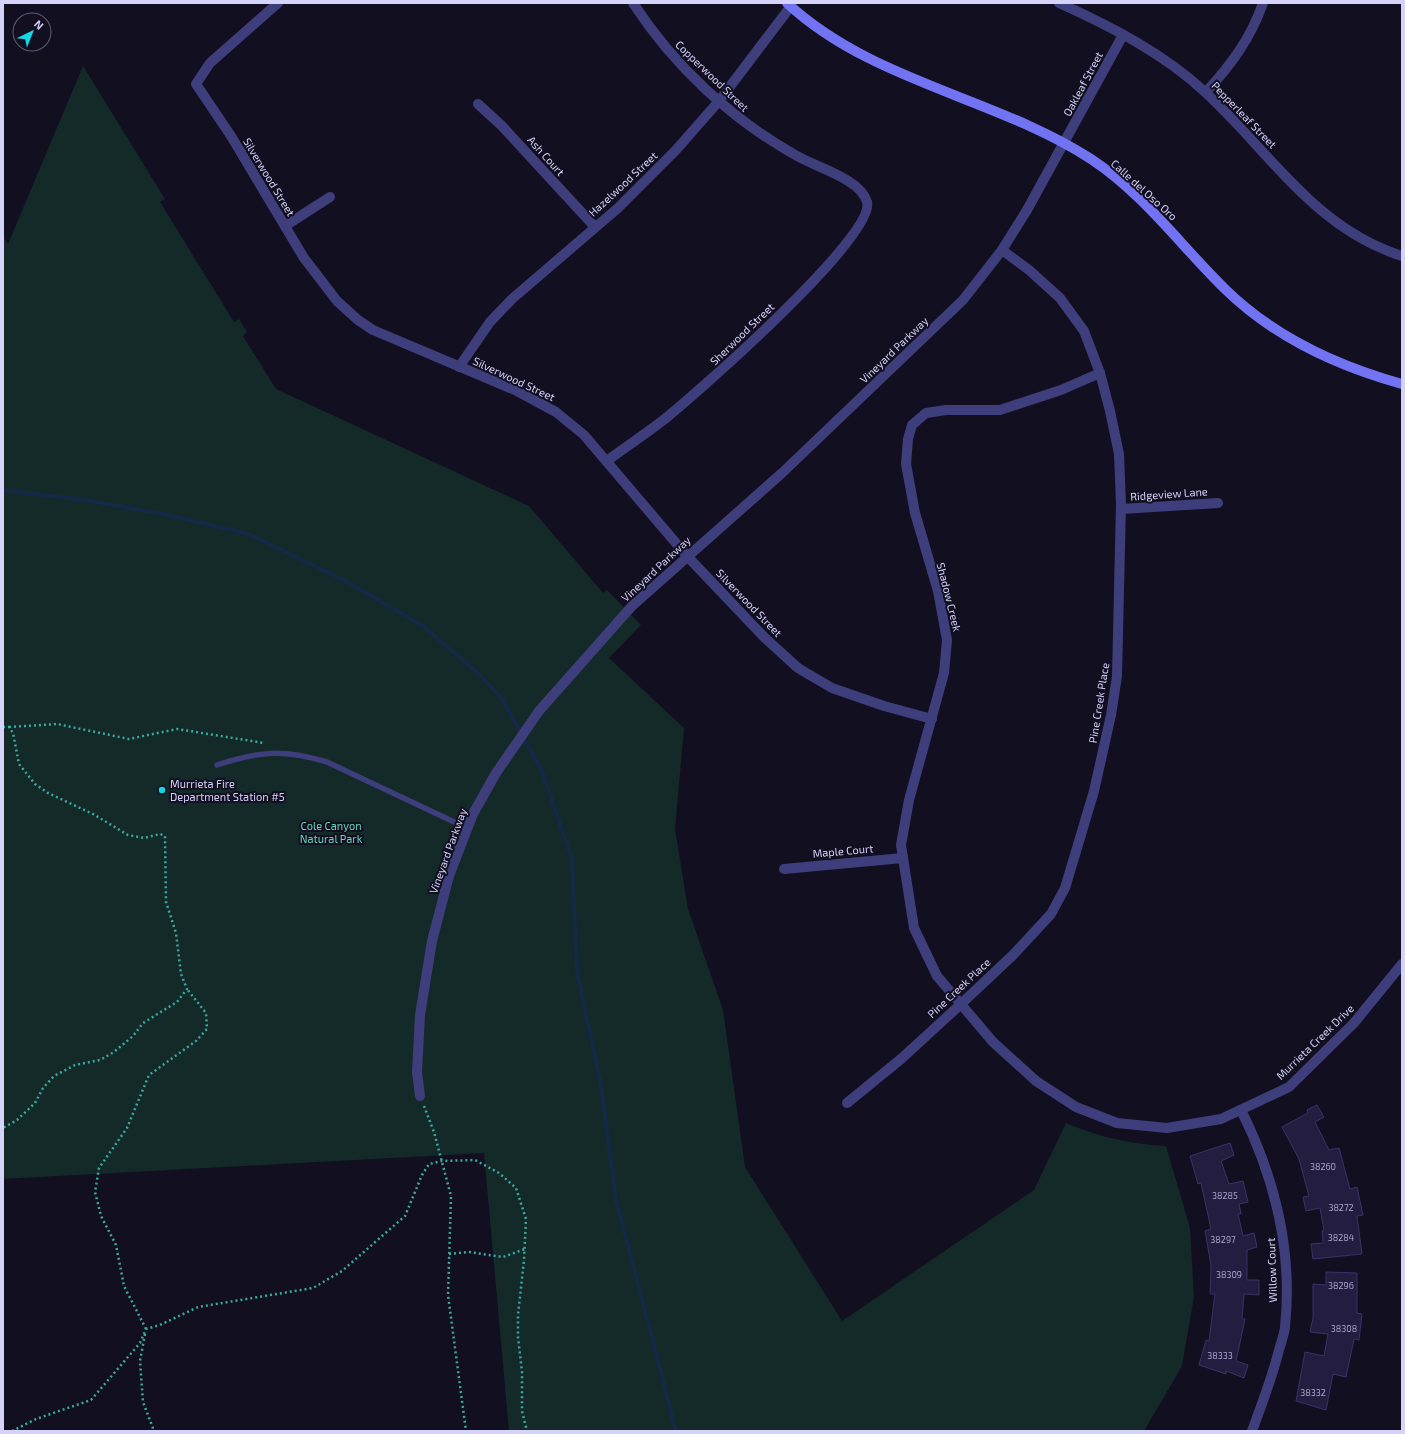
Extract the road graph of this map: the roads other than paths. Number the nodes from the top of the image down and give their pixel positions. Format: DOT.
graph roads {
  1 [pos="278,3"];
  2 [pos="633,3"];
  3 [pos="1059,3"];
  4 [pos="1263,3"];
  5 [pos="789,5"];
  6 [pos="1123,35"];
  7 [pos="1206,92"];
  8 [pos="719,101"];
  9 [pos="478,104"];
  10 [pos="1064,144"];
  11 [pos="330,196"];
  12 [pos="868,203"];
  13 [pos="285,226"];
  14 [pos="595,227"];
  15 [pos="1002,250"];
  16 [pos="1402,256"];
  17 [pos="459,367"];
  18 [pos="1100,373"];
  19 [pos="1402,384"];
  20 [pos="608,460"];
  21 [pos="1218,503"];
  22 [pos="1121,509"];
  23 [pos="687,556"];
  24 [pos="932,719"];
  25 [pos="217,765"];
  26 [pos="467,828"];
  27 [pos="903,858"];
  28 [pos="784,868"];
  29 [pos="1402,964"];
  30 [pos="960,1004"];
  31 [pos="420,1096"];
  32 [pos="847,1103"];
  33 [pos="1241,1110"];
  34 [pos="1252,1431"];
  1 -- 13 [label="street, Silverwood Street"];
  2 -- 8 [label="street, Copperwood Street"];
  3 -- 6 [label="street, Pepperleaf Street"];
  4 -- 7 [label="street"];
  5 -- 8 [label="street, Hazelwood Street"];
  5 -- 10 [label="main road, Calle del Oso Oro"];
  6 -- 7 [label="street, Pepperleaf Street"];
  6 -- 10 [label="street, Oakleaf Street"];
  7 -- 16 [label="street, Pepperleaf Street"];
  8 -- 12 [label="street, Copperwood Street"];
  8 -- 14 [label="street, Hazelwood Street"];
  9 -- 14 [label="street, Ash Court"];
  10 -- 15 [label="street, Vineyard Parkway"];
  10 -- 19 [label="main road, Calle del Oso Oro"];
  11 -- 13 [label="street"];
  12 -- 20 [label="street, Sherwood Street"];
  13 -- 17 [label="street, Silverwood Street"];
  14 -- 17 [label="street, Hazelwood Street"];
  15 -- 18 [label="street, Pine Creek Place"];
  15 -- 23 [label="street, Vineyard Parkway"];
  17 -- 20 [label="street, Silverwood Street"];
  18 -- 22 [label="street, Pine Creek Place"];
  18 -- 24 [label="street, Shadow Creek"];
  20 -- 23 [label="street, Silverwood Street"];
  21 -- 22 [label="street, Ridgeview Lane"];
  22 -- 30 [label="street, Pine Creek Place"];
  23 -- 24 [label="street, Silverwood Street"];
  23 -- 26 [label="street, Vineyard Parkway"];
  24 -- 27 [label="street, Shadow Creek"];
  25 -- 26 [label="lane"];
  26 -- 31 [label="street, Vineyard Parkway"];
  27 -- 28 [label="street, Maple Court"];
  27 -- 30 [label="street, Shadow Creek"];
  29 -- 33 [label="street, Murrieta Creek Drive"];
  30 -- 32 [label="street, Pine Creek Place"];
  30 -- 33 [label="street, Murrieta Creek Drive"];
  33 -- 34 [label="street, Willow Court"];
}
